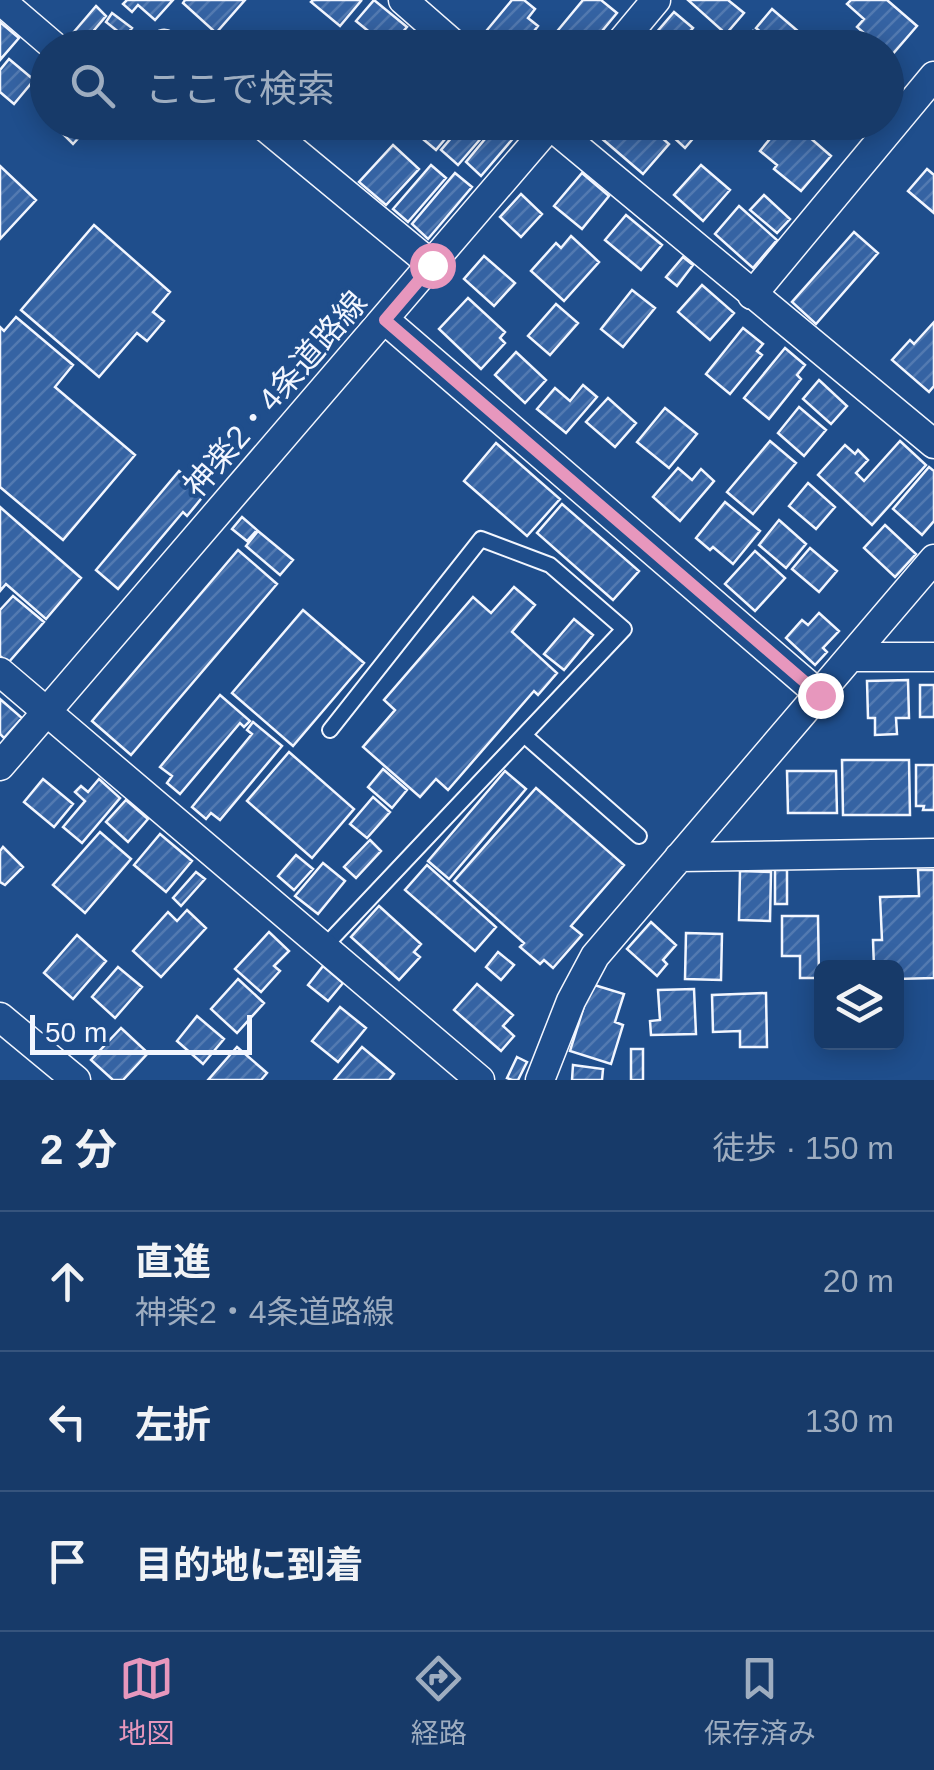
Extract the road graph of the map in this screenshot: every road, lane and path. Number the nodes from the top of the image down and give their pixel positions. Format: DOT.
graph roads {
  1 [pos="0,0"];
  2 [pos="403,0"];
  3 [pos="656,0"];
  4 [pos="35,30"];
  5 [pos="437,30"];
  6 [pos="631,30"];
  7 [pos="934,76"];
  8 [pos="904,112"];
  9 [pos="281,140"];
  10 [pos="537,140"];
  11 [pos="569,140"];
  12 [pos="881,140"];
  13 [pos="432,265"];
  14 [pos="752,295"];
  15 [pos="385,320"];
  16 [pos="934,444"];
  17 [pos="934,560"];
  18 [pos="934,656"];
  19 [pos="852,657"];
  20 [pos="0,672"];
  21 [pos="820,695"];
  22 [pos="46,711"];
  23 [pos="330,730"];
  24 [pos="524,735"];
  25 [pos="0,766"];
  26 [pos="639,836"];
  27 [pos="934,853"];
  28 [pos="679,856"];
  29 [pos="324,947"];
  30 [pos="0,1016"];
  31 [pos="76,1080"];
  32 [pos="480,1080"];
  33 [pos="540,1080"];
  1 -- 4 [label="street"];
  2 -- 5 [label="street"];
  3 -- 6 [label="street"];
  7 -- 8 [label="street"];
  9 -- 13 [label="street"];
  10 -- 13 [label="street, 神楽2・4条道路線"];
  11 -- 14 [label="street, 神楽2・4条道路線"];
  12 -- 14 [label="street"];
  13 -- 15 [label="street, 神楽2・4条道路線"];
  14 -- 16 [label="street, 神楽2・4条道路線"];
  15 -- 21 [label="street"];
  15 -- 22 [label="street, 神楽2・4条道路線"];
  17 -- 19 [label="street"];
  18 -- 19 [label="street"];
  19 -- 21 [label="street"];
  20 -- 22 [label="street"];
  21 -- 28 [label="street"];
  22 -- 25 [label="street, 神楽2・4条道路線"];
  22 -- 29 [label="street"];
  23 -- 24 [label="lane"];
  24 -- 26 [label="lane"];
  24 -- 29 [label="lane"];
  27 -- 28 [label="street"];
  28 -- 33 [label="street"];
  29 -- 32 [label="street"];
  30 -- 31 [label="street"];
}
